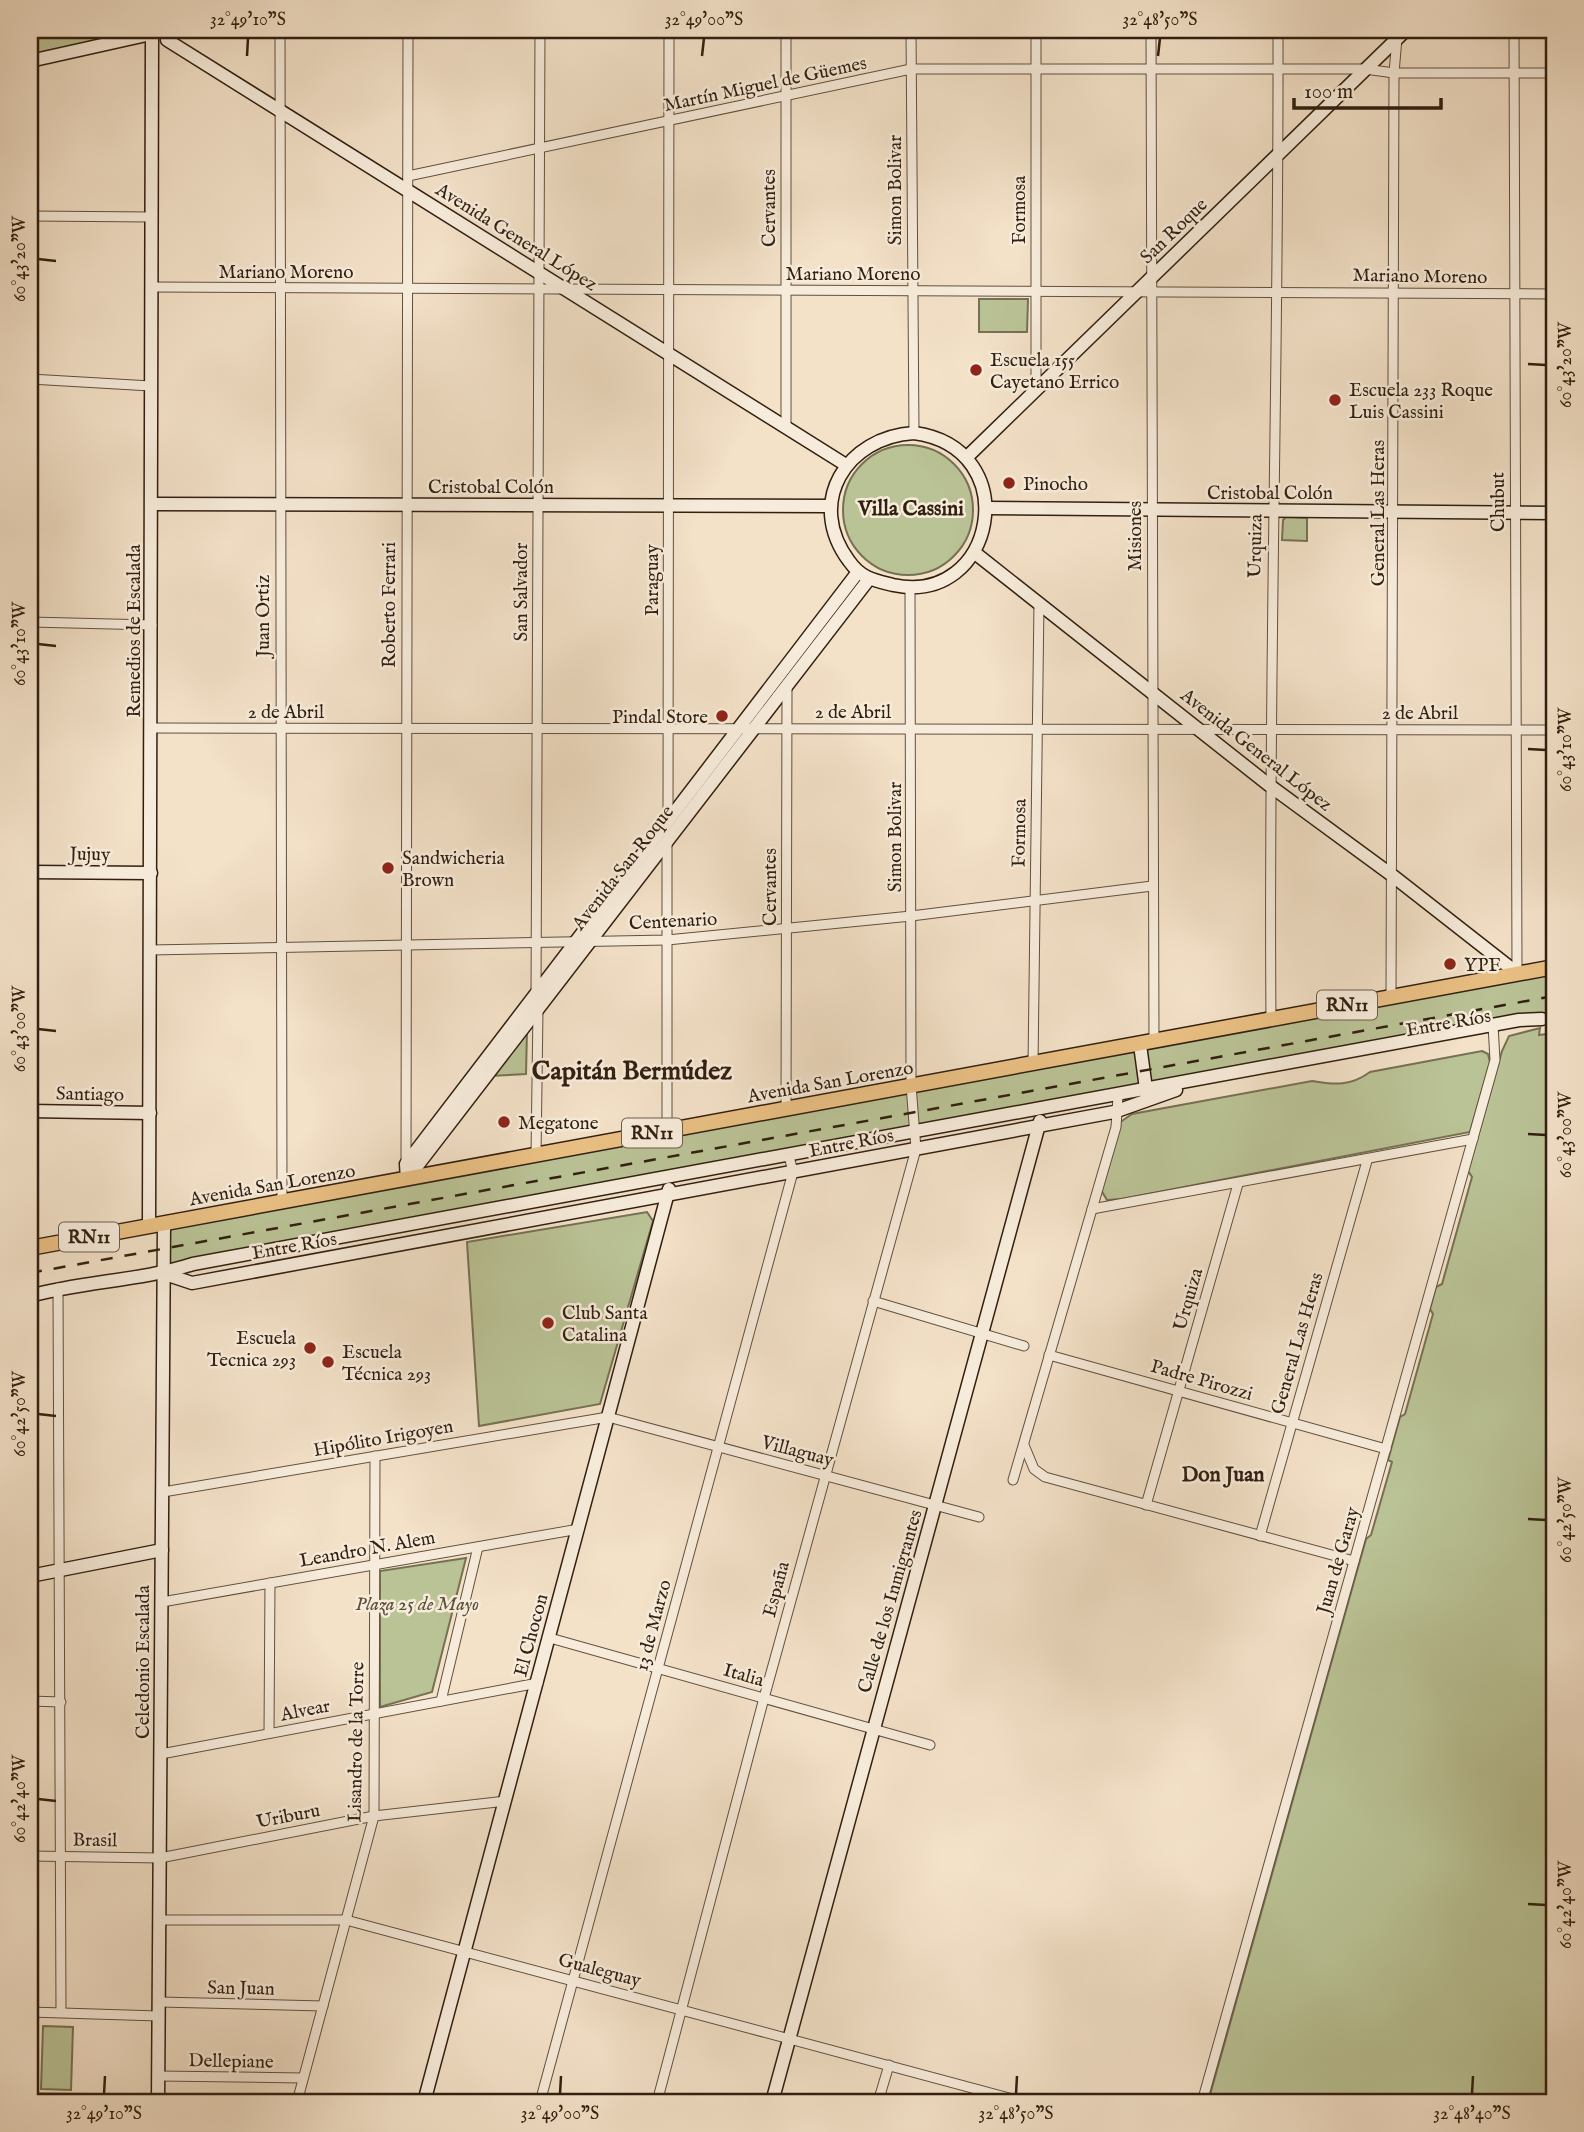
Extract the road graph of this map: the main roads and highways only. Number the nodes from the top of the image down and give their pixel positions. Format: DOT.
graph roads {
  1 [pos="1554,967"];
  2 [pos="30,1248"];
  1 -- 2 [label="main road, Avenida San Lorenzo / RN11"];
}
